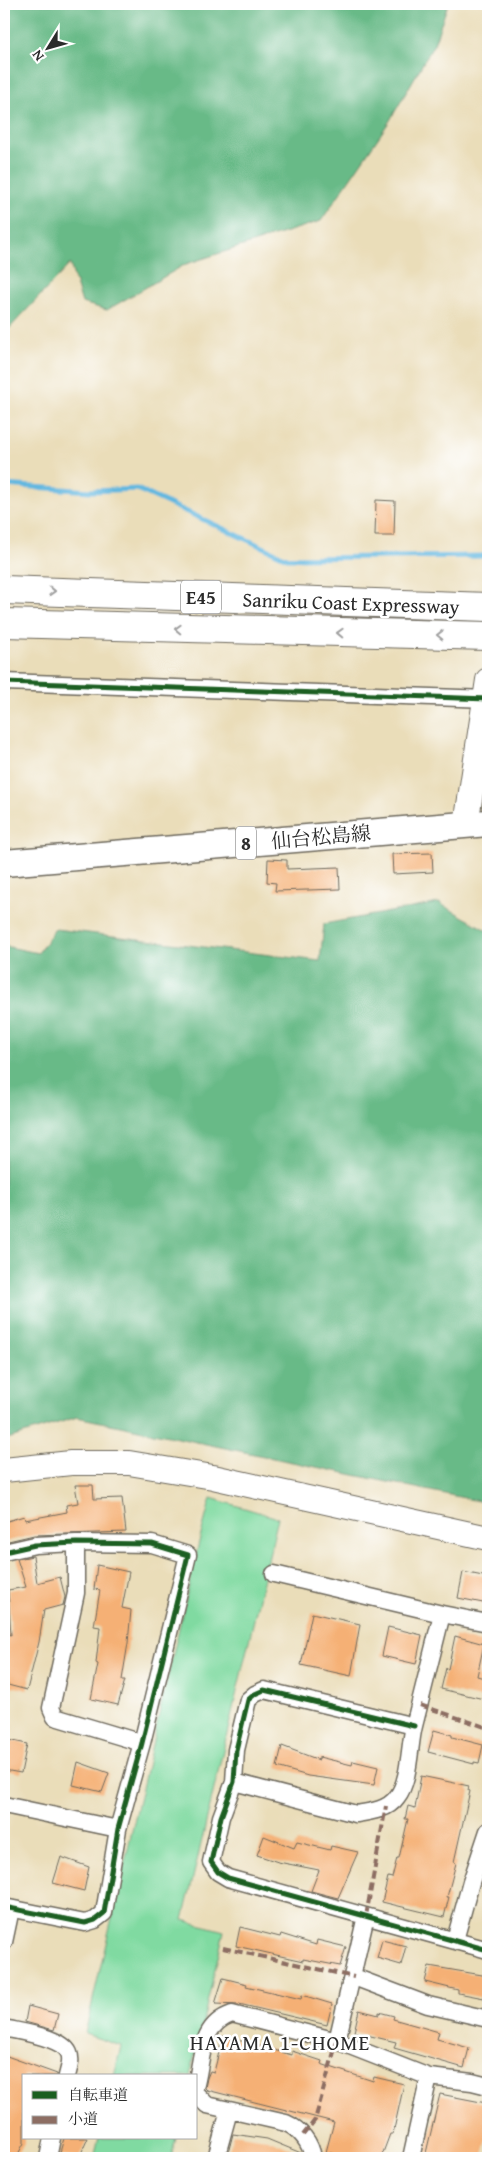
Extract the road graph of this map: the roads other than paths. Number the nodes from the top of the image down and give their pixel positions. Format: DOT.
graph roads {
  1 [pos="4,590"];
  2 [pos="488,607"];
  3 [pos="4,623"];
  4 [pos="135,627"];
  5 [pos="4,630"];
  6 [pos="488,636"];
  7 [pos="4,682"];
  8 [pos="487,692"];
  9 [pos="477,824"];
  10 [pos="4,863"];
  11 [pos="4,1470"];
  12 [pos="488,1538"];
  13 [pos="76,1543"];
  14 [pos="4,1552"];
  15 [pos="274,1574"];
  16 [pos="442,1614"];
  17 [pos="488,1623"];
  18 [pos="414,1726"];
  19 [pos="142,1743"];
  20 [pos="234,1782"];
  21 [pos="4,1805"];
  22 [pos="118,1829"];
  23 [pos="488,1831"];
  24 [pos="7,1908"];
  25 [pos="366,1916"];
  26 [pos="455,1940"];
  27 [pos="4,1942"];
  28 [pos="488,1950"];
  29 [pos="354,1977"];
  30 [pos="488,2019"];
  31 [pos="4,2028"];
  32 [pos="337,2041"];
  33 [pos="67,2074"];
  34 [pos="198,2076"];
  35 [pos="429,2077"];
  36 [pos="488,2086"];
  37 [pos="198,2096"];
  38 [pos="228,2111"];
  39 [pos="52,2140"];
  40 [pos="48,2158"];
  41 [pos="216,2158"];
  42 [pos="313,2158"];
  43 [pos="411,2158"];
  1 -- 2 [label="highway, Sanriku Coast Expressway / E45, one-way"];
  3 -- 4 [label="highway, Sanriku Coast Expressway / E45"];
  4 -- 5 [label="highway"];
  6 -- 4 [label="highway, Sanriku Coast Expressway / E45, one-way"];
  7 -- 8 [label="street"];
  8 -- 9 [label="street"];
  9 -- 10 [label="main road, 仙台松島線 / 8"];
  11 -- 12 [label="street"];
  13 -- 14 [label="street"];
  13 -- 19 [label="street"];
  13 -- 19 [label="street"];
  15 -- 16 [label="street"];
  16 -- 17 [label="street"];
  16 -- 18 [label="street"];
  18 -- 20 [label="street"];
  18 -- 20 [label="street"];
  19 -- 22 [label="street"];
  20 -- 25 [label="street"];
  21 -- 22 [label="street"];
  22 -- 24 [label="street"];
  23 -- 26 [label="street"];
  24 -- 27 [label="street"];
  25 -- 26 [label="street"];
  25 -- 29 [label="street"];
  26 -- 28 [label="street"];
  29 -- 30 [label="street"];
  29 -- 32 [label="street"];
  31 -- 33 [label="street"];
  32 -- 34 [label="street"];
  32 -- 35 [label="street"];
  35 -- 36 [label="street"];
  35 -- 43 [label="street"];
  37 -- 38 [label="street"];
  38 -- 41 [label="street"];
  38 -- 42 [label="street"];
  39 -- 40 [label="street"];
}
